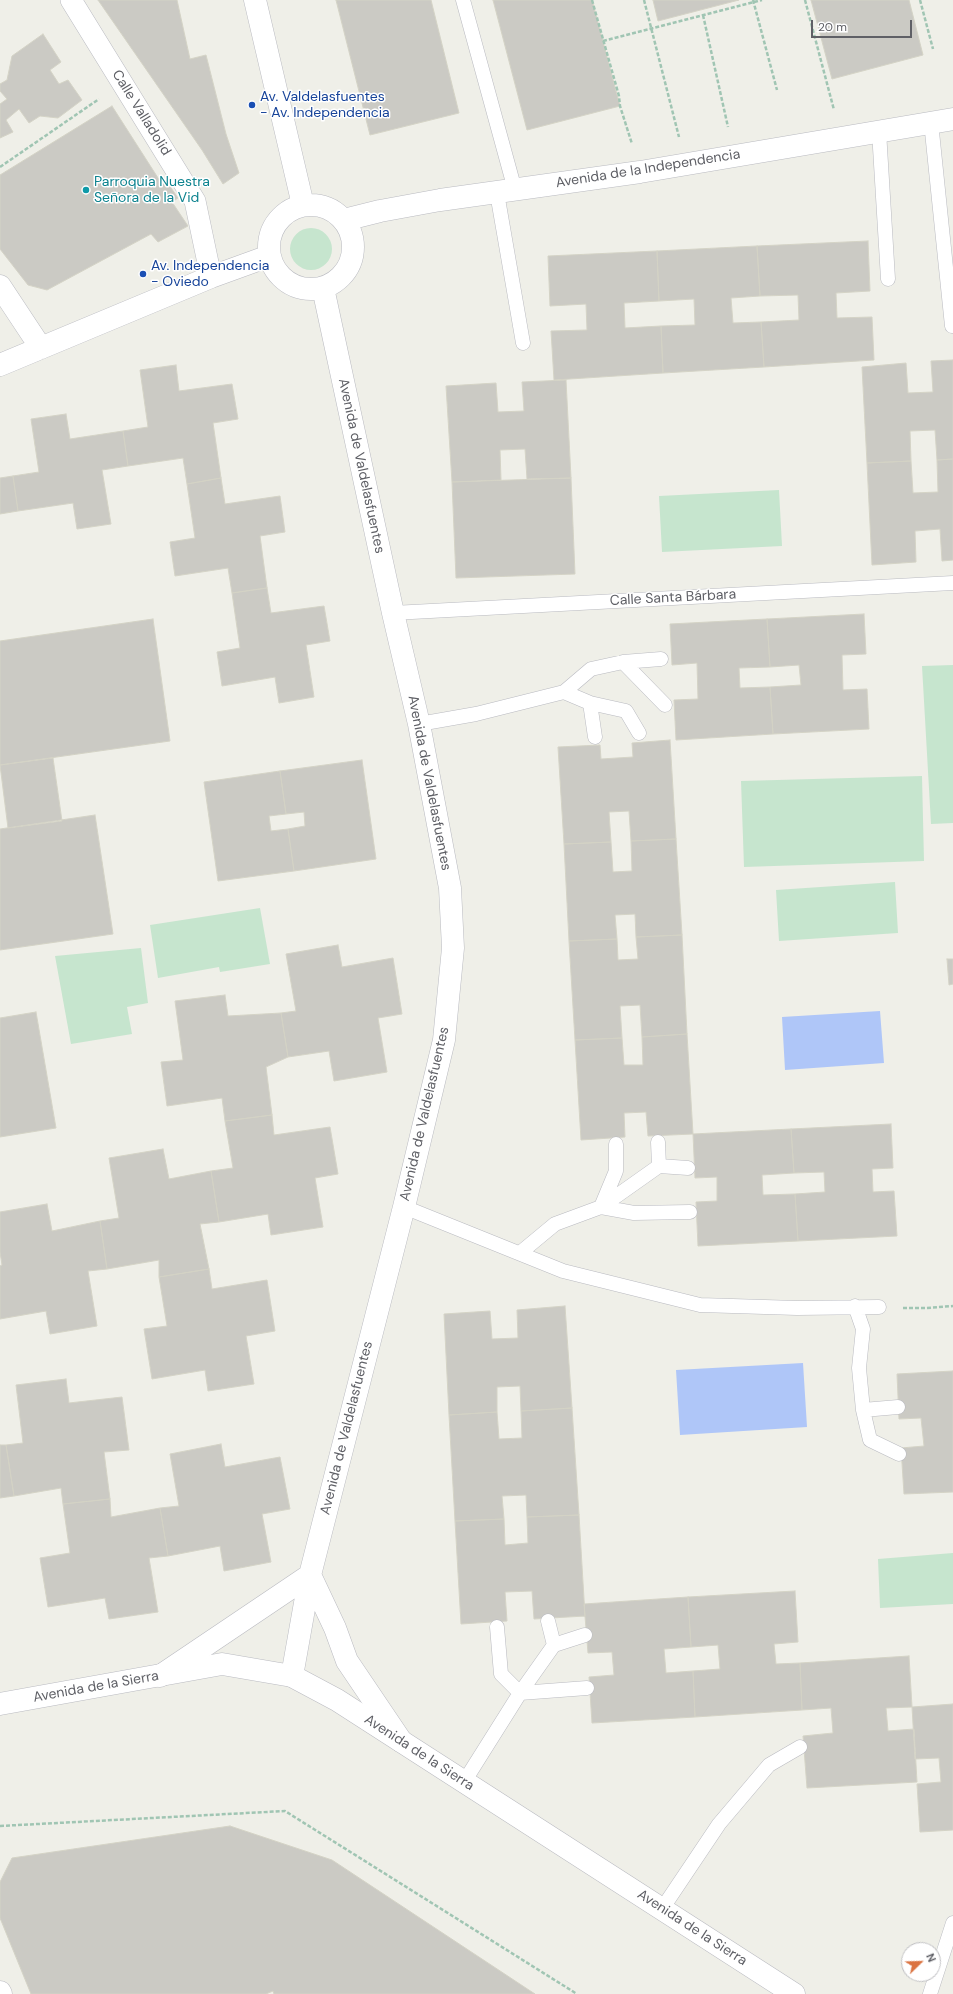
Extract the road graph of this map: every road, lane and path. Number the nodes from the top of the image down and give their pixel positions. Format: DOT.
graph roads {
  1 [pos="71,0"];
  2 [pos="255,0"];
  3 [pos="463,0"];
  4 [pos="592,0"];
  5 [pos="644,0"];
  6 [pos="762,0"];
  7 [pos="805,0"];
  8 [pos="920,0"];
  9 [pos="754,1"];
  10 [pos="703,15"];
  11 [pos="651,28"];
  12 [pos="603,41"];
  13 [pos="933,49"];
  14 [pos="123,83"];
  15 [pos="777,90"];
  16 [pos="625,119"];
  17 [pos="953,119"];
  18 [pos="932,122"];
  19 [pos="879,131"];
  20 [pos="841,137"];
  21 [pos="735,156"];
  22 [pos="685,164"];
  23 [pos="0,167"];
  24 [pos="506,192"];
  25 [pos="304,205"];
  26 [pos="344,220"];
  27 [pos="269,256"];
  28 [pos="211,277"];
  29 [pos="888,279"];
  30 [pos="0,286"];
  31 [pos="323,288"];
  32 [pos="952,326"];
  33 [pos="522,342"];
  34 [pos="41,348"];
  35 [pos="0,365"];
  36 [pos="953,584"];
  37 [pos="393,613"];
  38 [pos="661,659"];
  39 [pos="623,662"];
  40 [pos="564,692"];
  41 [pos="590,703"];
  42 [pos="665,705"];
  43 [pos="419,724"];
  44 [pos="639,733"];
  45 [pos="595,738"];
  46 [pos="658,1142"];
  47 [pos="616,1144"];
  48 [pos="659,1166"];
  49 [pos="688,1168"];
  50 [pos="404,1207"];
  51 [pos="601,1207"];
  52 [pos="690,1212"];
  53 [pos="520,1253"];
  54 [pos="855,1306"];
  55 [pos="953,1306"];
  56 [pos="879,1307"];
  57 [pos="898,1407"];
  58 [pos="863,1410"];
  59 [pos="899,1454"];
  60 [pos="310,1575"];
  61 [pos="548,1621"];
  62 [pos="497,1627"];
  63 [pos="585,1635"];
  64 [pos="554,1645"];
  65 [pos="159,1676"];
  66 [pos="292,1676"];
  67 [pos="587,1688"];
  68 [pos="520,1693"];
  69 [pos="0,1704"];
  70 [pos="401,1741"];
  71 [pos="800,1747"];
  72 [pos="464,1782"];
  73 [pos="0,1826"];
  74 [pos="662,1909"];
  75 [pos="953,1923"];
  76 [pos="577,1994"];
  77 [pos="794,1994"];
  78 [pos="930,1994"];
  1 -- 14 [label="street, Calle Valladolid"];
  2 -- 25 [label="street"];
  3 -- 24 [label="lane"];
  4 -- 12 [label="path"];
  5 -- 11 [label="path"];
  6 -- 9 [label="path"];
  7 -- 20 [label="path"];
  8 -- 13 [label="path"];
  9 -- 10 [label="path"];
  9 -- 15 [label="path"];
  10 -- 11 [label="path"];
  10 -- 21 [label="path"];
  11 -- 12 [label="path"];
  11 -- 22 [label="path"];
  12 -- 16 [label="path"];
  14 -- 23 [label="path"];
  14 -- 28 [label="street, Calle Valladolid"];
  17 -- 18 [label="street, Avenida de la Independencia"];
  18 -- 19 [label="street, Avenida de la Independencia"];
  18 -- 32 [label="lane"];
  19 -- 20 [label="street, Avenida de la Independencia"];
  19 -- 29 [label="lane"];
  20 -- 21 [label="street, Avenida de la Independencia"];
  21 -- 22 [label="street, Avenida de la Independencia"];
  22 -- 24 [label="street, Avenida de la Independencia"];
  24 -- 26 [label="street, Avenida de la Independencia"];
  24 -- 33 [label="lane"];
  25 -- 26 [label="street"];
  25 -- 27 [label="street"];
  26 -- 31 [label="street"];
  27 -- 28 [label="street"];
  27 -- 31 [label="street"];
  28 -- 34 [label="street"];
  30 -- 34 [label="street"];
  31 -- 37 [label="street, Avenida de Valdelasfuentes"];
  34 -- 35 [label="street"];
  36 -- 37 [label="lane, Calle Santa Bárbara"];
  37 -- 43 [label="street, Avenida de Valdelasfuentes"];
  38 -- 39 [label="lane"];
  39 -- 40 [label="lane"];
  39 -- 42 [label="lane"];
  40 -- 41 [label="lane"];
  40 -- 43 [label="lane"];
  41 -- 44 [label="lane"];
  41 -- 45 [label="lane"];
  43 -- 50 [label="street, Avenida de Valdelasfuentes"];
  46 -- 48 [label="lane"];
  47 -- 51 [label="lane"];
  48 -- 49 [label="lane"];
  48 -- 51 [label="lane"];
  50 -- 53 [label="lane"];
  50 -- 60 [label="street, Avenida de Valdelasfuentes"];
  51 -- 52 [label="lane"];
  51 -- 53 [label="lane"];
  53 -- 54 [label="lane"];
  54 -- 56 [label="lane"];
  54 -- 58 [label="lane"];
  55 -- 56 [label="path"];
  57 -- 58 [label="lane"];
  58 -- 59 [label="lane"];
  60 -- 65 [label="street"];
  60 -- 66 [label="street, Avenida de Valdelasfuentes"];
  60 -- 70 [label="street"];
  61 -- 64 [label="lane"];
  62 -- 68 [label="lane"];
  63 -- 64 [label="lane"];
  64 -- 68 [label="lane"];
  65 -- 66 [label="street, Avenida de la Sierra"];
  65 -- 69 [label="street, Avenida de la Sierra"];
  66 -- 70 [label="street, Avenida de la Sierra"];
  67 -- 68 [label="lane"];
  68 -- 72 [label="lane"];
  70 -- 72 [label="street, Avenida de la Sierra"];
  71 -- 74 [label="lane"];
  72 -- 74 [label="street, Avenida de la Sierra"];
  73 -- 76 [label="path"];
  74 -- 77 [label="street, Avenida de la Sierra"];
  75 -- 78 [label="lane"];
}
